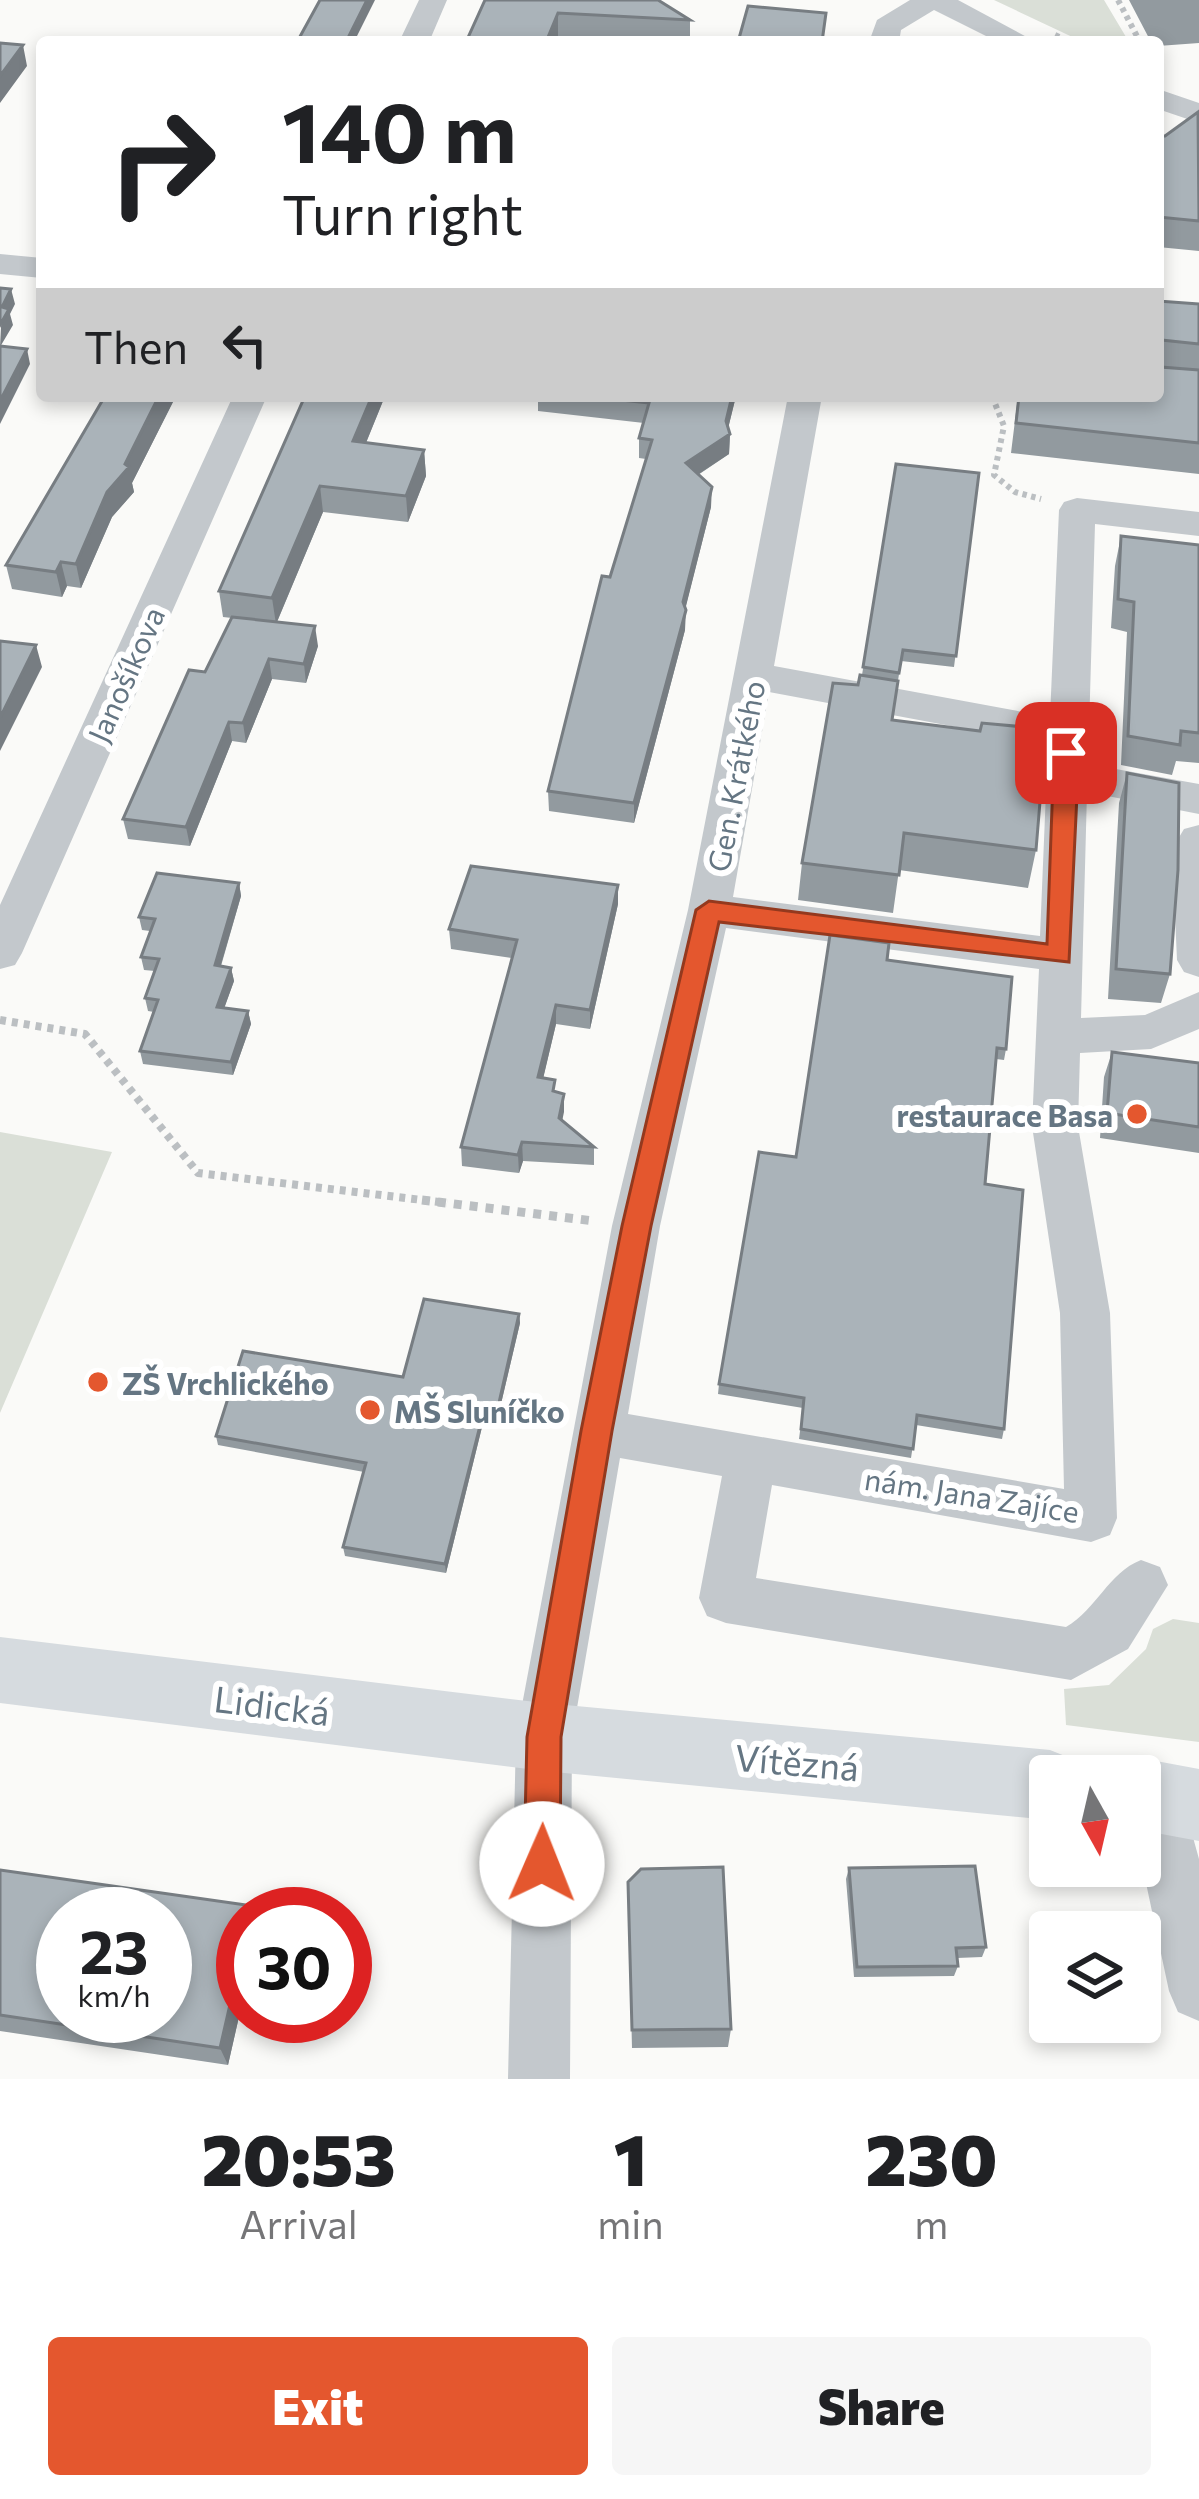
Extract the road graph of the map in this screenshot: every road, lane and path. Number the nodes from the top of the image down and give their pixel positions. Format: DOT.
graph roads {
  1 [pos="434,0"];
  2 [pos="933,0"];
  3 [pos="1118,0"];
  4 [pos="417,36"];
  5 [pos="885,36"];
  6 [pos="1009,36"];
  7 [pos="1137,36"];
  8 [pos="1164,100"];
  9 [pos="1199,114"];
  10 [pos="0,264"];
  11 [pos="36,267"];
  12 [pos="247,402"];
  13 [pos="804,402"];
  14 [pos="994,402"];
  15 [pos="1077,509"];
  16 [pos="1199,524"];
  17 [pos="754,676"];
  18 [pos="1066,754"];
  19 [pos="1199,799"];
  20 [pos="1199,840"];
  21 [pos="709,910"];
  22 [pos="0,953"];
  23 [pos="1060,955"];
  24 [pos="1199,960"];
  25 [pos="1199,1009"];
  26 [pos="0,1020"];
  27 [pos="1058,1037"];
  28 [pos="636,1226"];
  29 [pos="596,1431"];
  30 [pos="751,1458"];
  31 [pos="1142,1585"];
  32 [pos="0,1670"];
  33 [pos="544,1737"];
  34 [pos="1029,1783"];
  35 [pos="1165,1798"];
  36 [pos="1199,1991"];
  37 [pos="539,2079"];
  1 -- 4 [label="street"];
  2 -- 5 [label="street"];
  2 -- 6 [label="street"];
  3 -- 7 [label="path"];
  8 -- 9 [label="street"];
  10 -- 11 [label="street"];
  12 -- 22 [label="street, Janošíkova"];
  13 -- 17 [label="street, Gen. Krátkého"];
  14 -- 15 [label="path"];
  15 -- 16 [label="street"];
  15 -- 18 [label="street, nám. Jana Zajíce"];
  17 -- 18 [label="street"];
  17 -- 21 [label="street, Gen. Krátkého"];
  18 -- 19 [label="street"];
  18 -- 23 [label="street, nám. Jana Zajíce"];
  20 -- 24 [label="street"];
  21 -- 23 [label="street"];
  21 -- 28 [label="street, Gen. Krátkého"];
  23 -- 27 [label="street, nám. Jana Zajíce"];
  25 -- 27 [label="street"];
  26 -- 28 [label="path"];
  27 -- 30 [label="street, nám. Jana Zajíce"];
  28 -- 29 [label="street, Gen. Krátkého"];
  29 -- 30 [label="street, nám. Jana Zajíce"];
  29 -- 33 [label="street, Gen. Krátkého"];
  30 -- 31 [label="street"];
  32 -- 33 [label="main road, Lidická"];
  33 -- 34 [label="main road, Vítězná"];
  33 -- 37 [label="street, Gen. Krátkého"];
  35 -- 36 [label="street"];
}
